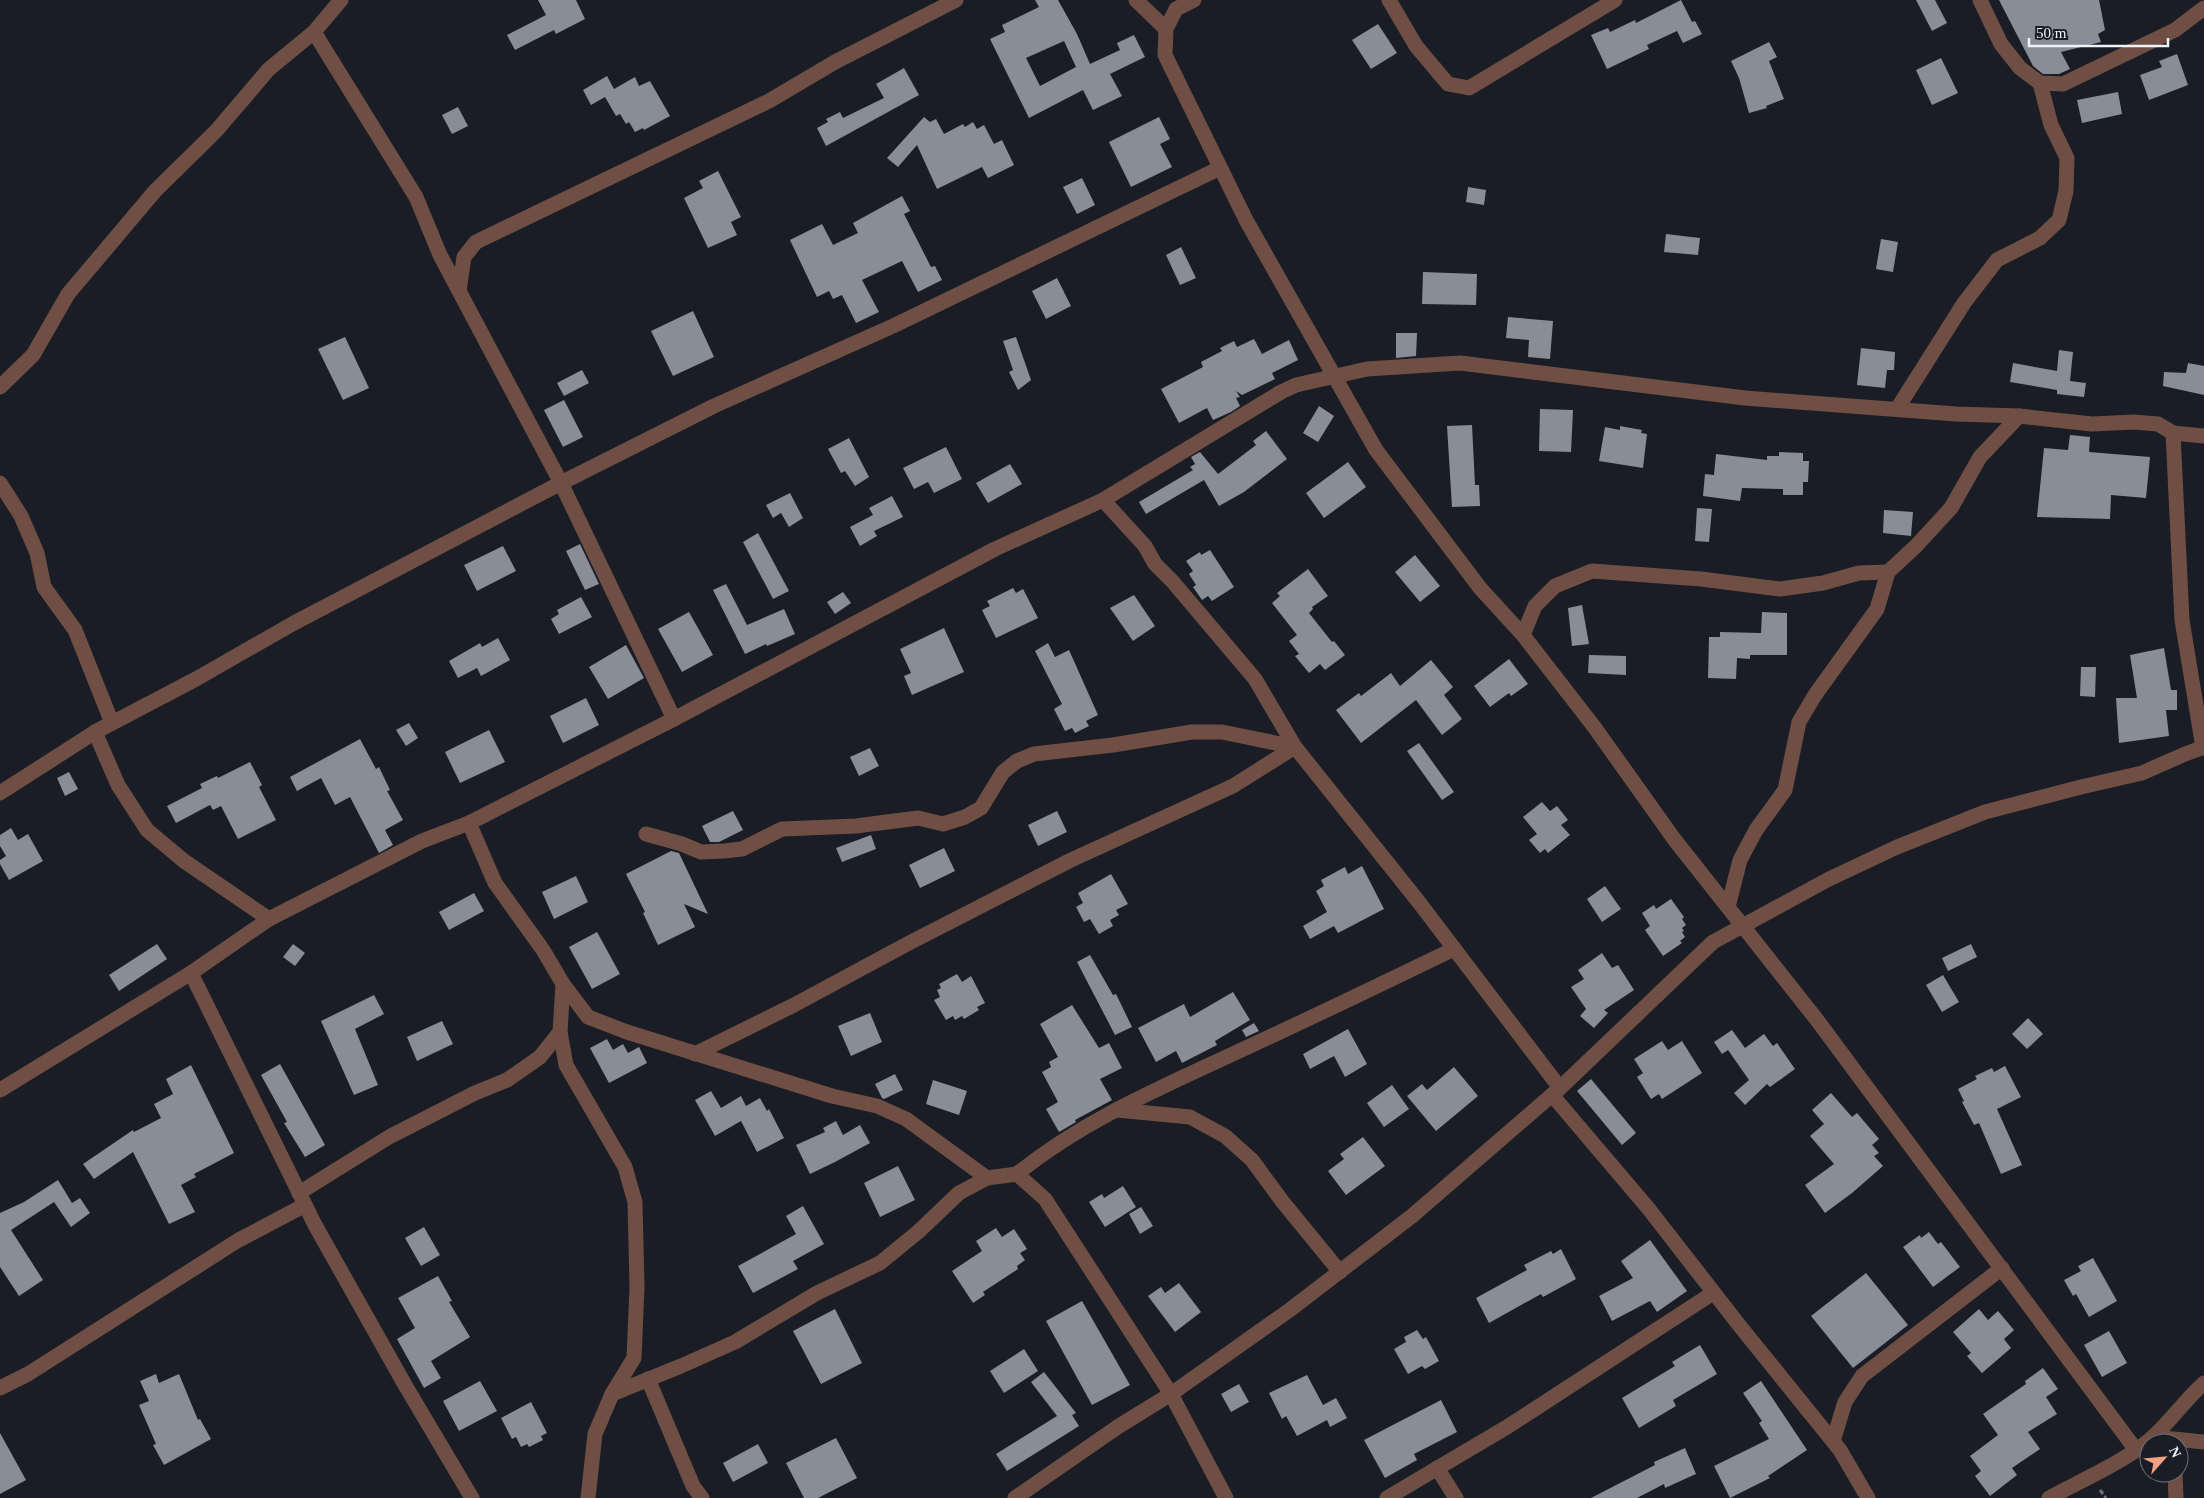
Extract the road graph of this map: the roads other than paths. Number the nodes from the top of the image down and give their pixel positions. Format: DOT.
graph roads {
  1 [pos="341,0"];
  2 [pos="956,0"];
  3 [pos="1136,0"];
  4 [pos="1194,0"];
  5 [pos="1389,0"];
  6 [pos="1615,0"];
  7 [pos="1980,0"];
  8 [pos="2204,8"];
  9 [pos="1166,29"];
  10 [pos="314,32"];
  11 [pos="2040,83"];
  12 [pos="1220,168"];
  13 [pos="459,292"];
  14 [pos="1333,375"];
  15 [pos="0,387"];
  16 [pos="1898,409"];
  17 [pos="2019,416"];
  18 [pos="2173,433"];
  19 [pos="2204,436"];
  20 [pos="0,483"];
  21 [pos="562,484"];
  22 [pos="1103,500"];
  23 [pos="1888,572"];
  24 [pos="1523,635"];
  25 [pos="674,719"];
  26 [pos="112,723"];
  27 [pos="95,732"];
  28 [pos="1295,747"];
  29 [pos="2204,748"];
  30 [pos="0,794"];
  31 [pos="469,823"];
  32 [pos="646,834"];
  33 [pos="1728,907"];
  34 [pos="269,919"];
  35 [pos="1743,926"];
  36 [pos="1454,949"];
  37 [pos="191,973"];
  38 [pos="563,984"];
  39 [pos="560,1032"];
  40 [pos="695,1054"];
  41 [pos="0,1090"];
  42 [pos="1556,1091"];
  43 [pos="1117,1110"];
  44 [pos="1017,1174"];
  45 [pos="987,1178"];
  46 [pos="302,1199"];
  47 [pos="2002,1268"];
  48 [pos="1340,1272"];
  49 [pos="1713,1293"];
  50 [pos="648,1379"];
  51 [pos="2204,1383"];
  52 [pos="0,1388"];
  53 [pos="612,1394"];
  54 [pos="1170,1394"];
  55 [pos="2164,1433"];
  56 [pos="1833,1441"];
  57 [pos="2189,1441"];
  58 [pos="2204,1442"];
  59 [pos="2139,1449"];
  60 [pos="2136,1450"];
  61 [pos="1437,1468"];
  62 [pos="2175,1483"];
  63 [pos="472,1498"];
  64 [pos="588,1498"];
  65 [pos="702,1498"];
  66 [pos="1015,1498"];
  67 [pos="1226,1498"];
  68 [pos="1387,1498"];
  69 [pos="1456,1498"];
  70 [pos="1868,1498"];
  71 [pos="2049,1498"];
  72 [pos="2176,1498"];
  1 -- 10 [label="street"];
  2 -- 13 [label="street"];
  3 -- 9 [label="street"];
  4 -- 9 [label="street"];
  5 -- 6 [label="street"];
  7 -- 11 [label="street"];
  8 -- 11 [label="street"];
  9 -- 12 [label="street"];
  10 -- 13 [label="street"];
  10 -- 15 [label="street"];
  11 -- 16 [label="street"];
  12 -- 14 [label="street"];
  12 -- 21 [label="street"];
  13 -- 21 [label="street"];
  14 -- 16 [label="street"];
  14 -- 22 [label="street"];
  14 -- 24 [label="street"];
  16 -- 17 [label="street"];
  17 -- 18 [label="street"];
  17 -- 23 [label="street"];
  18 -- 19 [label="street"];
  18 -- 29 [label="street"];
  20 -- 26 [label="street"];
  21 -- 25 [label="street"];
  21 -- 26 [label="street"];
  22 -- 25 [label="street"];
  22 -- 28 [label="street"];
  23 -- 24 [label="street"];
  23 -- 33 [label="street"];
  24 -- 33 [label="street"];
  25 -- 31 [label="street"];
  26 -- 27 [label="street"];
  27 -- 30 [label="street"];
  27 -- 34 [label="street"];
  28 -- 32 [label="street"];
  28 -- 36 [label="street"];
  28 -- 40 [label="street"];
  29 -- 35 [label="street"];
  31 -- 34 [label="street"];
  31 -- 38 [label="street"];
  33 -- 35 [label="street"];
  34 -- 37 [label="street"];
  35 -- 42 [label="street"];
  35 -- 47 [label="street"];
  36 -- 42 [label="street"];
  36 -- 43 [label="street"];
  37 -- 41 [label="street"];
  37 -- 46 [label="street"];
  38 -- 39 [label="street"];
  38 -- 40 [label="street"];
  39 -- 46 [label="street"];
  39 -- 53 [label="street"];
  40 -- 45 [label="street"];
  42 -- 48 [label="street"];
  42 -- 49 [label="street"];
  43 -- 44 [label="street"];
  43 -- 48 [label="street"];
  44 -- 45 [label="street"];
  44 -- 54 [label="street"];
  45 -- 50 [label="street"];
  46 -- 52 [label="street"];
  46 -- 63 [label="street"];
  47 -- 56 [label="street"];
  47 -- 60 [label="street"];
  48 -- 54 [label="street"];
  49 -- 56 [label="street"];
  49 -- 61 [label="street"];
  50 -- 53 [label="street"];
  50 -- 65 [label="street"];
  51 -- 55 [label="street"];
  53 -- 64 [label="street"];
  54 -- 66 [label="street"];
  54 -- 67 [label="street"];
  56 -- 70 [label="street"];
  57 -- 58 [label="street"];
  59 -- 60 [label="street"];
  60 -- 71 [label="street"];
  61 -- 68 [label="street"];
  61 -- 69 [label="street"];
  62 -- 72 [label="street"];
}
